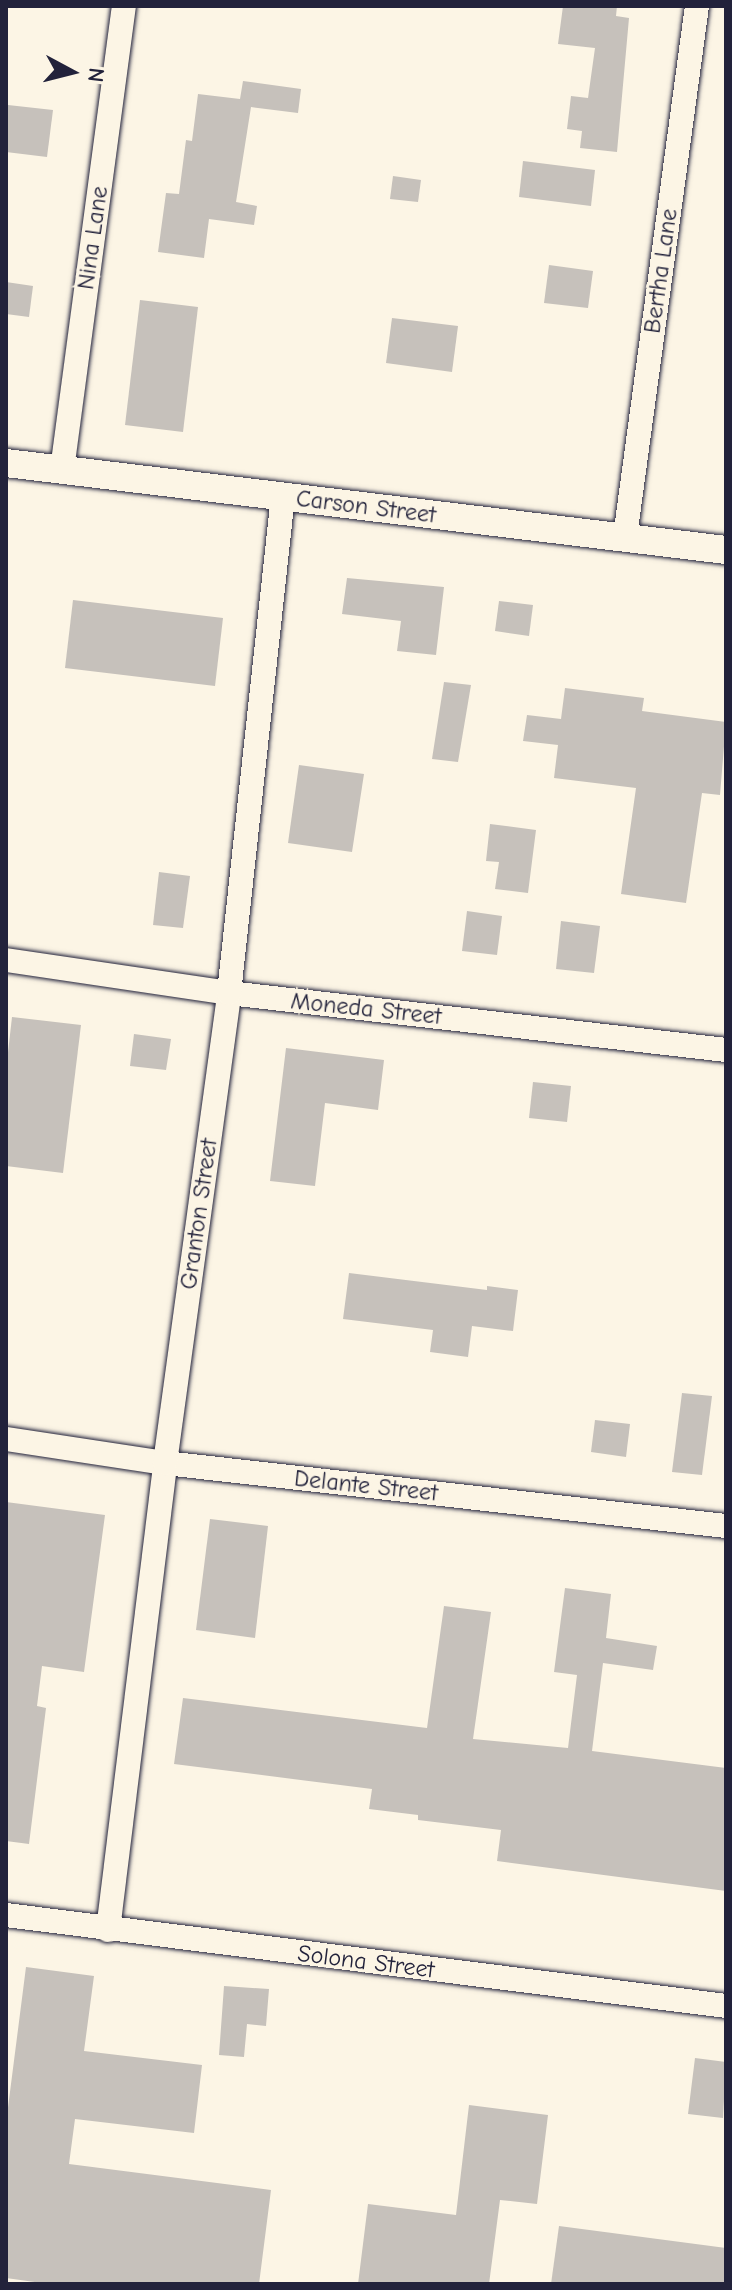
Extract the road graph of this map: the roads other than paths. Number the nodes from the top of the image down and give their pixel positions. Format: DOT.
graph roads {
  1 [pos="124,6"];
  2 [pos="697,6"];
  3 [pos="6,463"];
  4 [pos="62,470"];
  5 [pos="283,498"];
  6 [pos="625,537"];
  7 [pos="726,550"];
  8 [pos="6,960"];
  9 [pos="229,993"];
  10 [pos="726,1050"];
  11 [pos="6,1439"];
  12 [pos="165,1463"];
  13 [pos="726,1526"];
  14 [pos="6,1915"];
  15 [pos="108,1930"];
  16 [pos="726,2006"];
  1 -- 4 [label="street, Nina Lane"];
  2 -- 6 [label="street, Bertha Lane"];
  3 -- 4 [label="street, Carson Street"];
  4 -- 5 [label="street, Carson Street"];
  5 -- 6 [label="street, Carson Street"];
  5 -- 9 [label="street, Granton Street"];
  6 -- 7 [label="street, Carson Street"];
  8 -- 9 [label="street, Moneda Street"];
  9 -- 10 [label="street, Moneda Street"];
  9 -- 12 [label="street, Granton Street"];
  11 -- 12 [label="street, Delante Street"];
  12 -- 13 [label="street, Delante Street"];
  12 -- 15 [label="street, Granton Street"];
  14 -- 15 [label="street, Solona Street"];
  15 -- 16 [label="street, Solona Street"];
}
